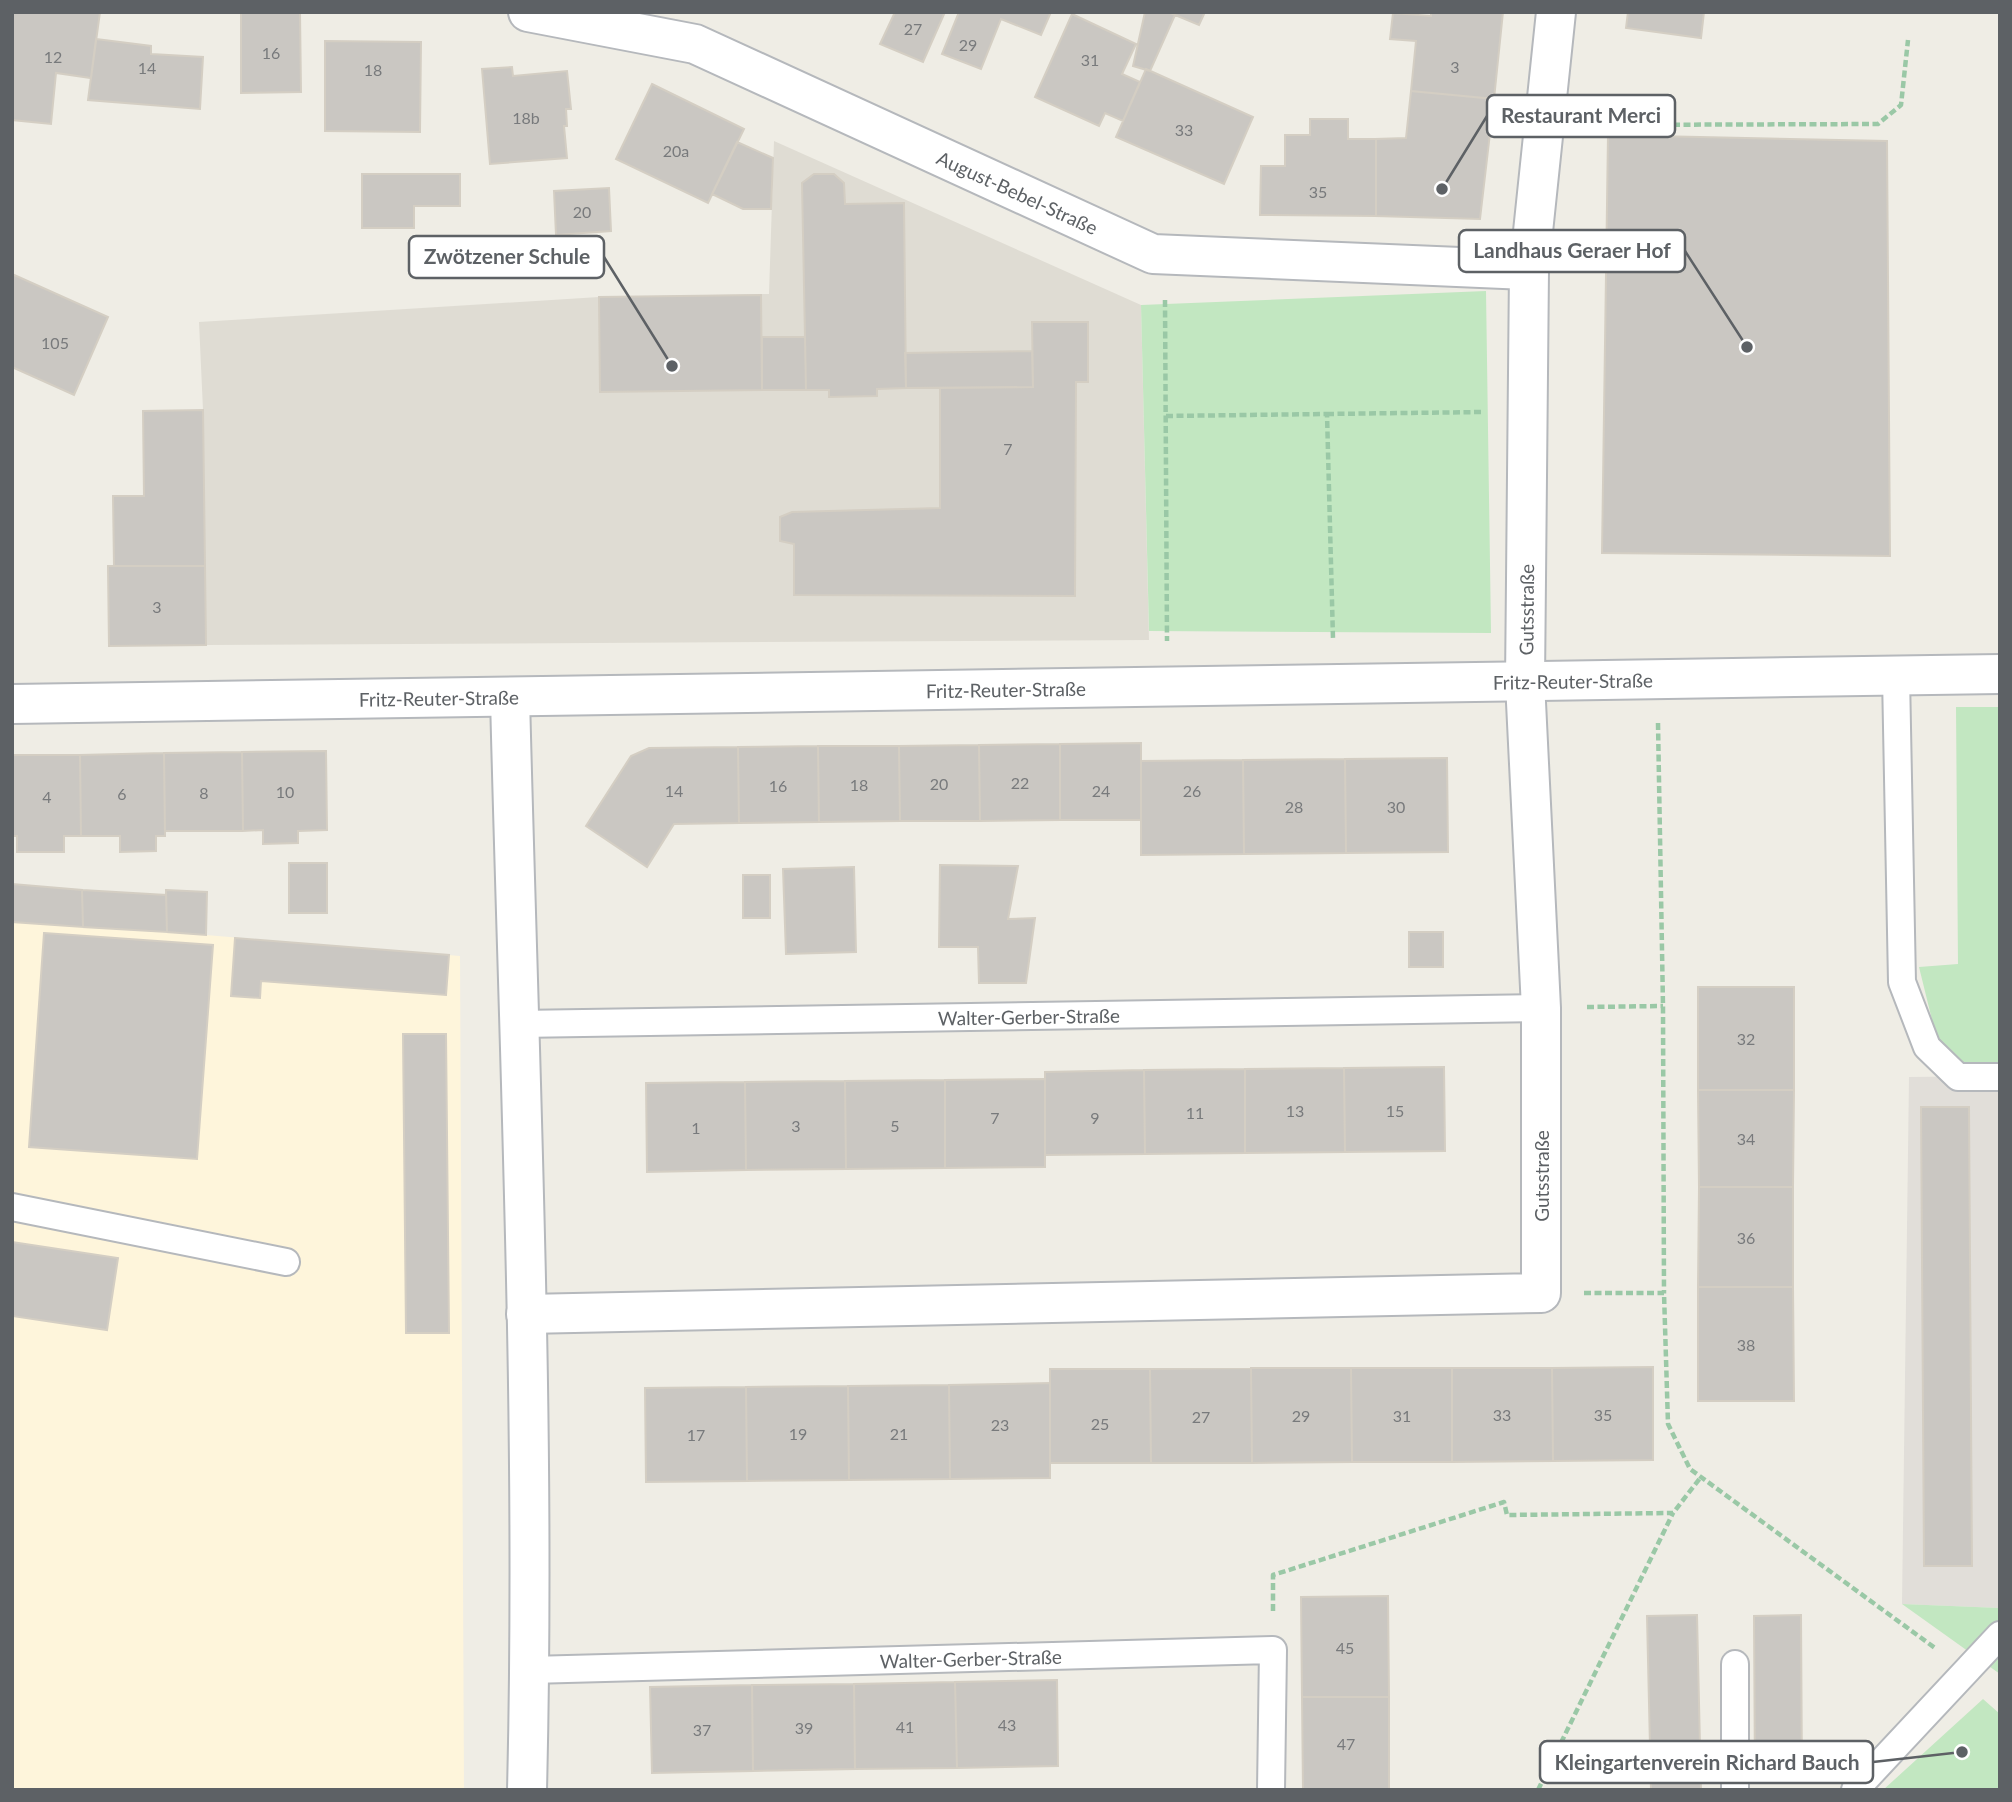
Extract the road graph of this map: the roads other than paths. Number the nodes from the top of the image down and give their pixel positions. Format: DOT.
graph roads {
  1 [pos="528,12"];
  2 [pos="1556,12"];
  3 [pos="1529,270"];
  4 [pos="2000,674"];
  5 [pos="1896,676"];
  6 [pos="1525,682"];
  7 [pos="510,697"];
  8 [pos="12,704"];
  9 [pos="1541,1008"];
  10 [pos="518,1024"];
  11 [pos="2000,1077"];
  12 [pos="12,1207"];
  13 [pos="286,1262"];
  14 [pos="526,1314"];
  15 [pos="2000,1635"];
  16 [pos="1735,1664"];
  17 [pos="530,1670"];
  18 [pos="527,1790"];
  19 [pos="1271,1790"];
  20 [pos="1735,1790"];
  21 [pos="1856,1790"];
  1 -- 3 [label="street, August-Bebel-Straße"];
  2 -- 3 [label="street, Gutsstraße"];
  3 -- 6 [label="street, Gutsstraße"];
  4 -- 5 [label="street, Fritz-Reuter-Straße"];
  5 -- 6 [label="street, Fritz-Reuter-Straße"];
  5 -- 11 [label="lane"];
  6 -- 7 [label="street, Fritz-Reuter-Straße"];
  6 -- 9 [label="street, Gutsstraße"];
  7 -- 8 [label="street, Fritz-Reuter-Straße"];
  7 -- 10 [label="street"];
  9 -- 10 [label="lane, Walter-Gerber-Straße"];
  9 -- 14 [label="street, Gutsstraße"];
  10 -- 14 [label="street"];
  12 -- 13 [label="lane"];
  14 -- 17 [label="street"];
  15 -- 21 [label="lane"];
  16 -- 20 [label="lane"];
  17 -- 18 [label="street"];
  17 -- 19 [label="lane, Walter-Gerber-Straße"];
}
